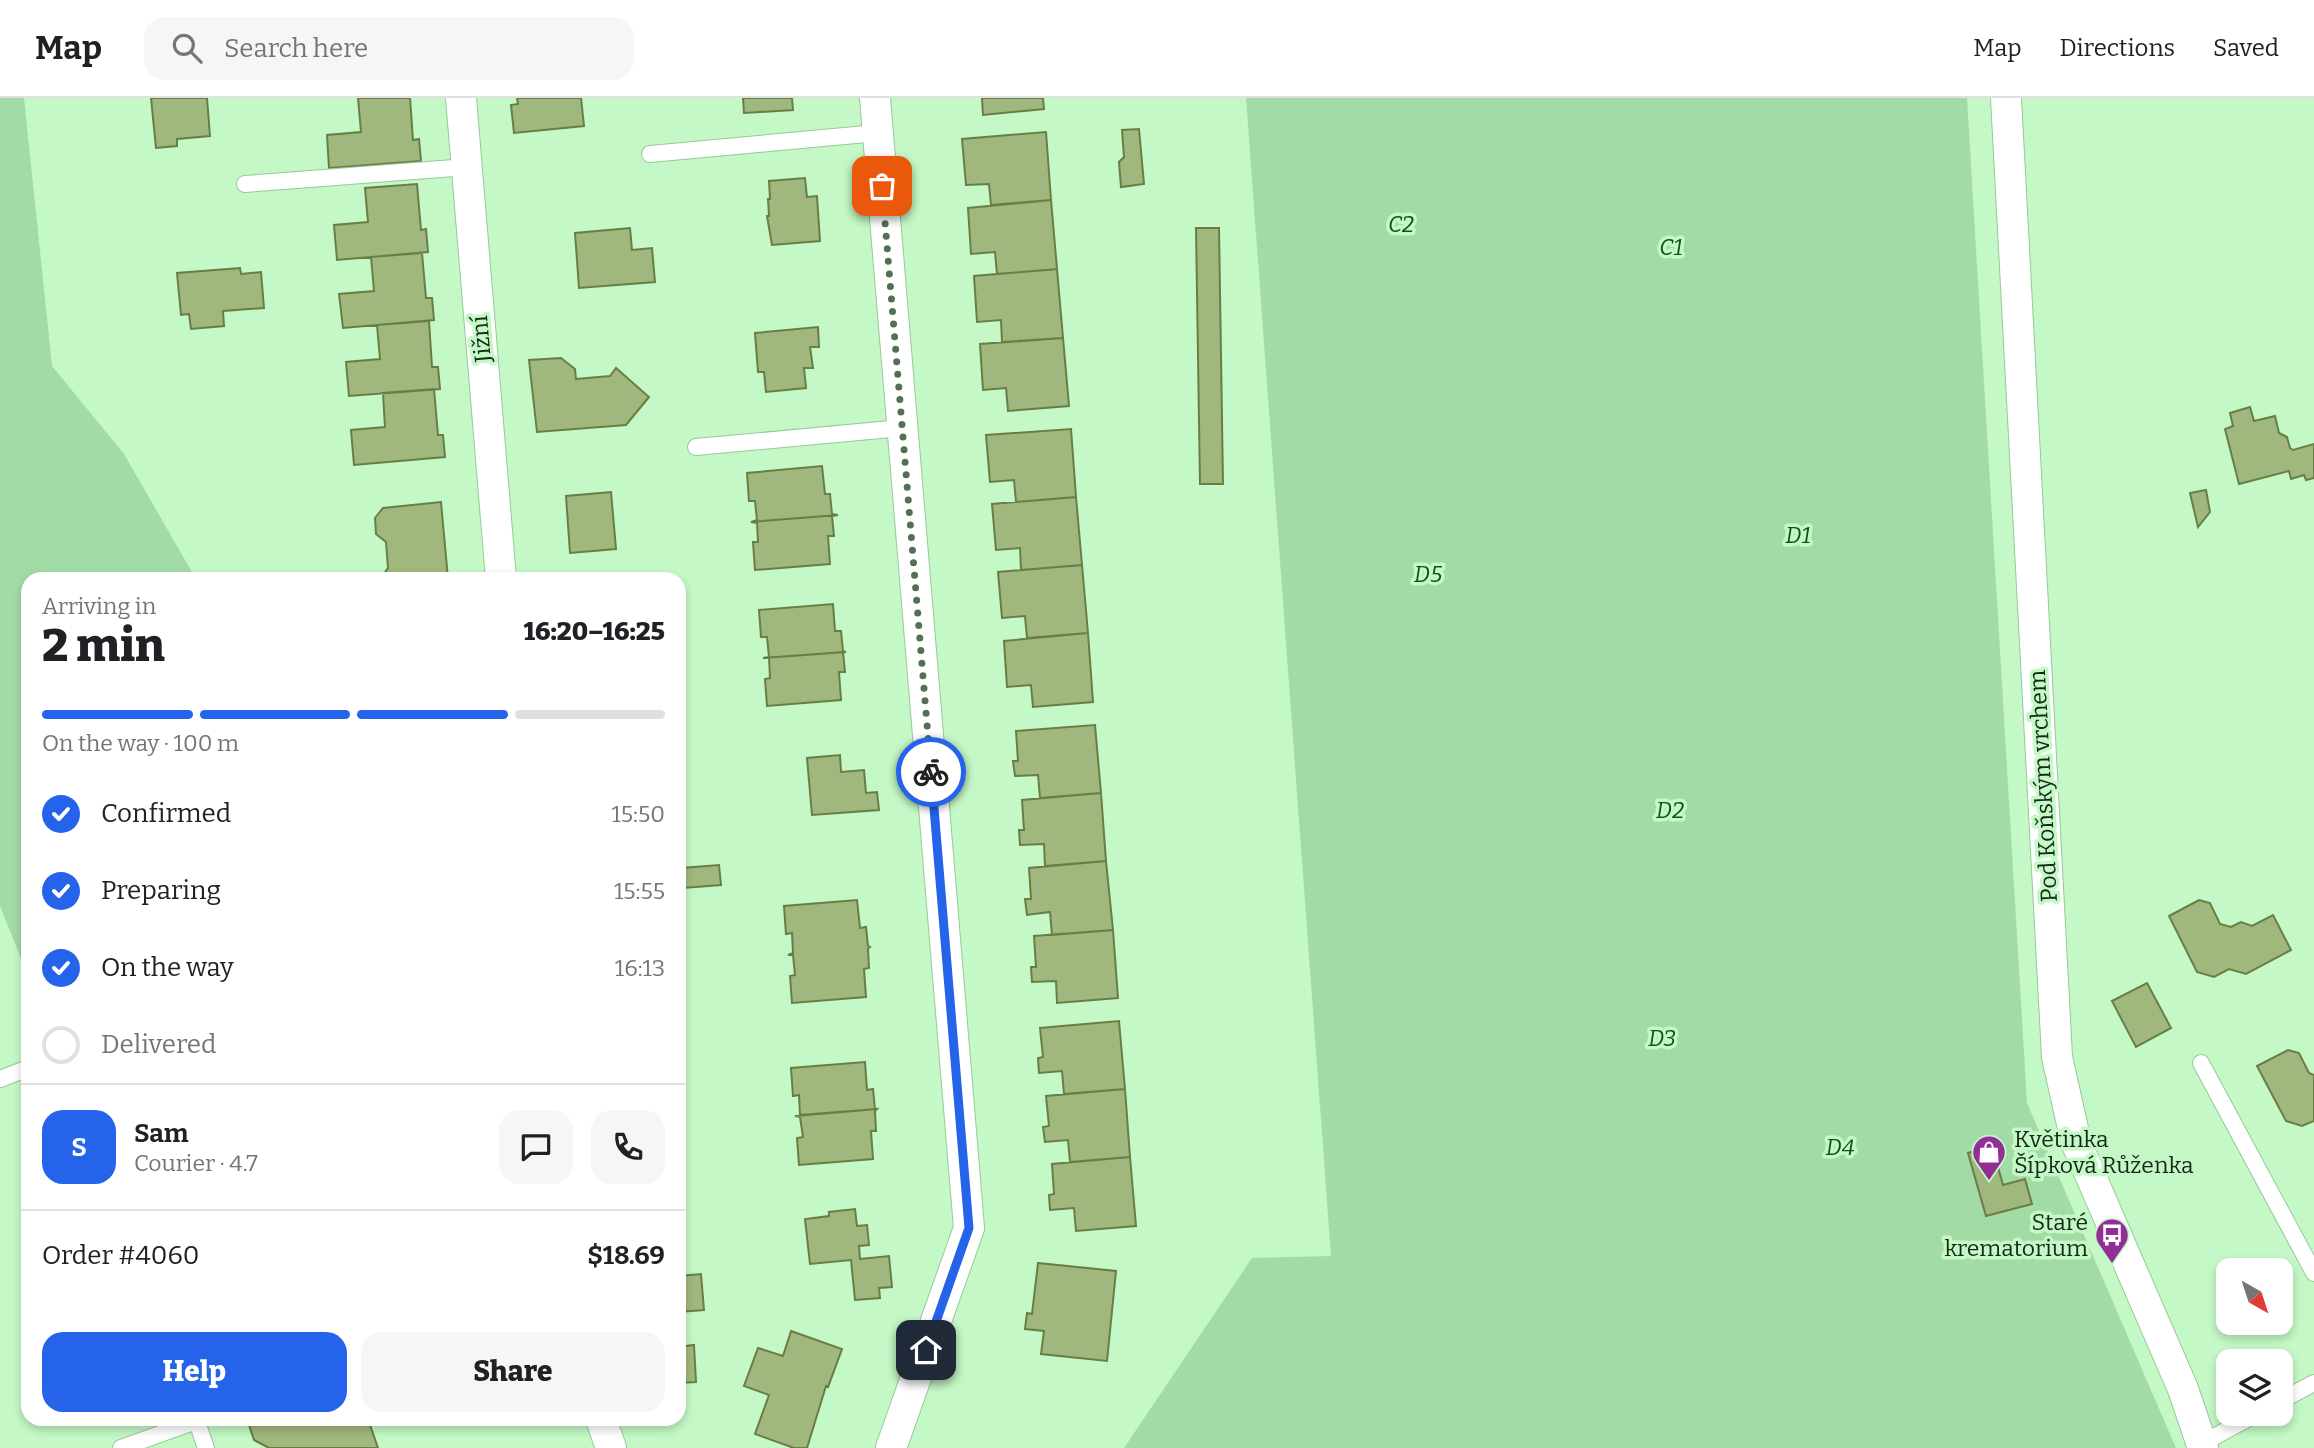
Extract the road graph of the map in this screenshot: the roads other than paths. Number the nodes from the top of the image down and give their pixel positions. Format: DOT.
graph roads {
  1 [pos="461,98"];
  2 [pos="875,98"];
  3 [pos="2006,98"];
  4 [pos="877,133"];
  5 [pos="650,154"];
  6 [pos="467,167"];
  7 [pos="245,184"];
  8 [pos="902,428"];
  9 [pos="696,447"];
  10 [pos="500,572"];
  11 [pos="2201,1063"];
  12 [pos="21,1072"];
  13 [pos="0,1079"];
  14 [pos="2314,1273"];
  15 [pos="2314,1383"];
  16 [pos="2293,1394"];
  17 [pos="180,1426"];
  18 [pos="198,1426"];
  19 [pos="603,1426"];
  20 [pos="2236,1426"];
  21 [pos="2202,1446"];
  22 [pos="121,1448"];
  23 [pos="206,1448"];
  24 [pos="611,1448"];
  25 [pos="891,1448"];
  1 -- 6 [label="street, Jižní"];
  2 -- 4 [label="street"];
  3 -- 21 [label="street, Pod Koňským vrchem"];
  4 -- 5 [label="lane"];
  4 -- 8 [label="street"];
  6 -- 7 [label="lane"];
  6 -- 10 [label="street, Jižní"];
  8 -- 9 [label="lane"];
  8 -- 25 [label="street"];
  11 -- 14 [label="lane"];
  12 -- 13 [label="lane"];
  15 -- 16 [label="lane"];
  17 -- 22 [label="lane"];
  18 -- 23 [label="lane"];
  19 -- 24 [label="street"];
  20 -- 21 [label="lane"];
}
